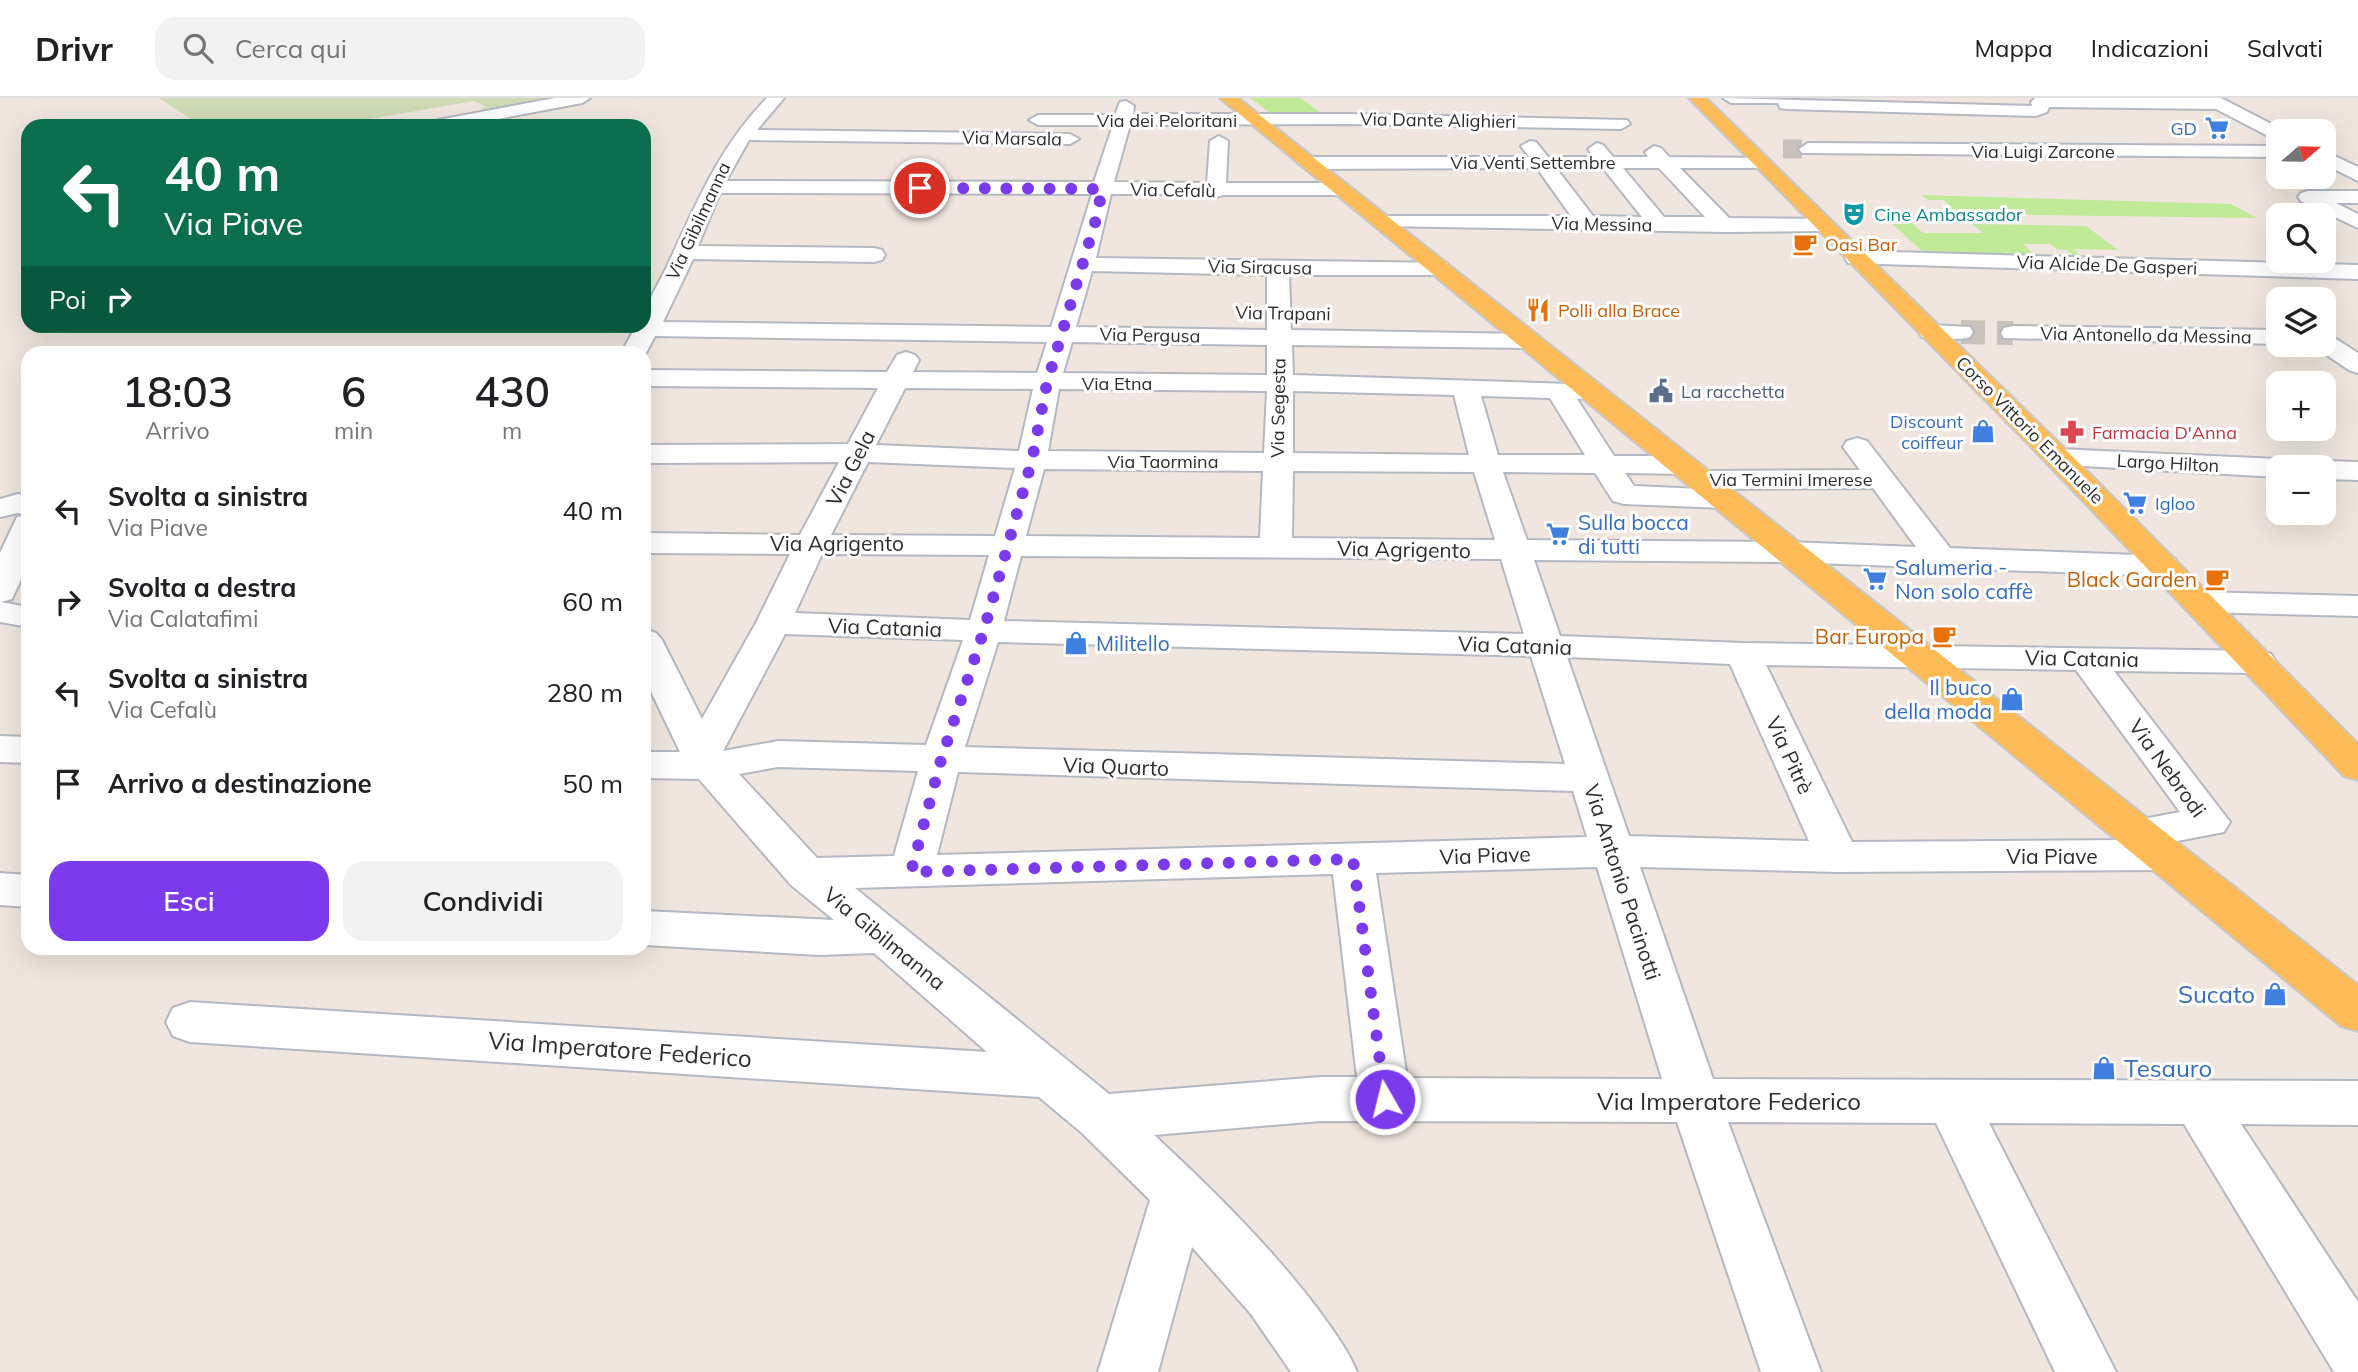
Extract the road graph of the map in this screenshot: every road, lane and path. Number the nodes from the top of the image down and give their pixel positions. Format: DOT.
graph roads {
  1 [pos="582,98"];
  2 [pos="1227,98"];
  3 [pos="1342,98"];
  4 [pos="1393,98"];
  5 [pos="1446,98"];
  6 [pos="1697,98"];
  7 [pos="1731,98"];
  8 [pos="1784,101"];
  9 [pos="2214,101"];
  10 [pos="1610,105"];
  11 [pos="777,106"];
  12 [pos="1559,106"];
  13 [pos="1507,114"];
  14 [pos="470,119"];
  15 [pos="1349,119"];
  16 [pos="1405,120"];
  17 [pos="1459,121"];
  18 [pos="1574,123"];
  19 [pos="1621,124"];
  20 [pos="1124,127"];
  21 [pos="2266,128"];
  22 [pos="1249,134"];
  23 [pos="1897,134"];
  24 [pos="743,135"];
  25 [pos="1027,138"];
  26 [pos="1808,149"];
  27 [pos="1915,150"];
  28 [pos="2266,152"];
  29 [pos="731,153"];
  30 [pos="1759,153"];
  31 [pos="2358,153"];
  32 [pos="2336,154"];
  33 [pos="1426,162"];
  34 [pos="1480,162"];
  35 [pos="1543,162"];
  36 [pos="1607,162"];
  37 [pos="1664,162"];
  38 [pos="2336,162"];
  39 [pos="1307,163"];
  40 [pos="1368,163"];
  41 [pos="2358,175"];
  42 [pos="1007,180"];
  43 [pos="1488,182"];
  44 [pos="712,187"];
  45 [pos="1102,189"];
  46 [pos="1341,189"];
  47 [pos="1216,191"];
  48 [pos="2358,197"];
  49 [pos="1508,202"];
  50 [pos="1379,204"];
  51 [pos="1454,221"];
  52 [pos="1531,222"];
  53 [pos="2358,222"];
  54 [pos="1587,223"];
  55 [pos="1660,225"];
  56 [pos="1824,225"];
  57 [pos="1725,226"];
  58 [pos="685,252"];
  59 [pos="874,255"];
  60 [pos="1856,258"];
  61 [pos="2336,263"];
  62 [pos="1082,264"];
  63 [pos="1278,268"];
  64 [pos="1438,268"];
  65 [pos="2354,272"];
  66 [pos="687,302"];
  67 [pos="1249,312"];
  68 [pos="1305,313"];
  69 [pos="651,315"];
  70 [pos="1457,316"];
  71 [pos="1075,317"];
  72 [pos="1499,317"];
  73 [pos="1278,325"];
  74 [pos="923,331"];
  75 [pos="1931,332"];
  76 [pos="1961,332"];
  77 [pos="2266,337"];
  78 [pos="2336,339"];
  79 [pos="1528,341"];
  80 [pos="2336,350"];
  81 [pos="2358,353"];
  82 [pos="2053,358"];
  83 [pos="2358,365"];
  84 [pos="651,378"];
  85 [pos="895,379"];
  86 [pos="1047,383"];
  87 [pos="1279,383"];
  88 [pos="1465,388"];
  89 [pos="1558,390"];
  90 [pos="1590,391"];
  91 [pos="1857,447"];
  92 [pos="858,453"];
  93 [pos="651,454"];
  94 [pos="2058,458"];
  95 [pos="1032,460"];
  96 [pos="1278,463"];
  97 [pos="1486,464"];
  98 [pos="1606,465"];
  99 [pos="2266,467"];
  100 [pos="2336,470"];
  101 [pos="2358,471"];
  102 [pos="1882,479"];
  103 [pos="1702,481"];
  104 [pos="21,504"];
  105 [pos="0,508"];
  106 [pos="21,541"];
  107 [pos="651,543"];
  108 [pos="811,543"];
  109 [pos="1006,545"];
  110 [pos="1276,547"];
  111 [pos="1516,550"];
  112 [pos="1789,552"];
  113 [pos="1941,558"];
  114 [pos="2163,566"];
  115 [pos="0,592"];
  116 [pos="2199,602"];
  117 [pos="2358,606"];
  118 [pos="0,612"];
  119 [pos="21,616"];
  120 [pos="772,623"];
  121 [pos="984,630"];
  122 [pos="1548,647"];
  123 [pos="651,654"];
  124 [pos="1743,654"];
  125 [pos="1917,655"];
  126 [pos="2086,658"];
  127 [pos="2258,662"];
  128 [pos="0,749"];
  129 [pos="21,750"];
  130 [pos="941,760"];
  131 [pos="706,761"];
  132 [pos="651,765"];
  133 [pos="2358,767"];
  134 [pos="1589,778"];
  135 [pos="2150,844"];
  136 [pos="1613,851"];
  137 [pos="1838,857"];
  138 [pos="1353,859"];
  139 [pos="911,872"];
  140 [pos="806,874"];
  141 [pos="0,889"];
  142 [pos="21,890"];
  143 [pos="651,928"];
  144 [pos="884,935"];
  145 [pos="2358,1012"];
  146 [pos="190,1022"];
  147 [pos="1050,1077"];
  148 [pos="1385,1099"];
  149 [pos="1695,1101"];
  150 [pos="1952,1102"];
  151 [pos="2199,1103"];
  152 [pos="2358,1103"];
  153 [pos="1100,1117"];
  154 [pos="1179,1193"];
  155 [pos="2358,1355"];
  156 [pos="1128,1372"];
  157 [pos="1327,1372"];
  158 [pos="1791,1372"];
  159 [pos="2086,1372"];
  1 -- 14 [label="street"];
  2 -- 22 [label="main road"];
  3 -- 15 [label="street"];
  4 -- 16 [label="street"];
  5 -- 17 [label="street"];
  6 -- 30 [label="main road, Corso Vittorio Emanuele"];
  7 -- 8 [label="street"];
  8 -- 9 [label="street"];
  9 -- 21 [label="street"];
  10 -- 19 [label="street"];
  11 -- 24 [label="street, Via Gibilmanna"];
  12 -- 18 [label="street"];
  13 -- 17 [label="street, Via Dante Alighieri"];
  13 -- 18 [label="street, Via Dante Alighieri"];
  13 -- 35 [label="street"];
  15 -- 16 [label="street, Via Dante Alighieri"];
  15 -- 22 [label="street, Via Dante Alighieri"];
  15 -- 40 [label="street"];
  16 -- 17 [label="street, Via Dante Alighieri"];
  16 -- 33 [label="street"];
  17 -- 34 [label="street"];
  18 -- 19 [label="street, Via Dante Alighieri"];
  18 -- 36 [label="street"];
  19 -- 37 [label="street"];
  20 -- 22 [label="street, Via dei Peloritani"];
  20 -- 25 [label="street, Via Marsala"];
  20 -- 25 [label="street, Via dei Peloritani"];
  20 -- 45 [label="street"];
  22 -- 39 [label="main road"];
  22 -- 47 [label="street"];
  23 -- 27 [label="street"];
  24 -- 25 [label="street, Via Marsala"];
  24 -- 29 [label="street, Via Gibilmanna"];
  25 -- 42 [label="street"];
  26 -- 27 [label="street, Via Luigi Zarcone"];
  27 -- 28 [label="street, Via Luigi Zarcone"];
  29 -- 42 [label="street"];
  29 -- 44 [label="street, Via Gibilmanna"];
  30 -- 37 [label="street, Via Venti Settembre"];
  30 -- 56 [label="main road, Corso Vittorio Emanuele"];
  31 -- 32 [label="street"];
  33 -- 34 [label="street, Via Venti Settembre"];
  33 -- 40 [label="street, Via Venti Settembre"];
  33 -- 51 [label="street"];
  34 -- 35 [label="street, Via Venti Settembre"];
  34 -- 43 [label="street"];
  35 -- 36 [label="street, Via Venti Settembre"];
  35 -- 54 [label="street"];
  36 -- 37 [label="street, Via Venti Settembre"];
  36 -- 55 [label="street"];
  37 -- 57 [label="street"];
  38 -- 41 [label="street"];
  39 -- 40 [label="street, Via Venti Settembre"];
  39 -- 46 [label="main road"];
  40 -- 50 [label="street"];
  42 -- 44 [label="street, Via Cefalù"];
  42 -- 45 [label="street, Via Cefalù"];
  44 -- 58 [label="street, Via Gibilmanna"];
  45 -- 47 [label="street, Via Cefalù"];
  45 -- 62 [label="street"];
  46 -- 47 [label="street, Via Cefalù"];
  46 -- 50 [label="main road"];
  48 -- 53 [label="street"];
  49 -- 52 [label="street"];
  50 -- 51 [label="street, Via Messina"];
  50 -- 64 [label="main road"];
  51 -- 52 [label="street, Via Messina"];
  52 -- 54 [label="street, Via Messina"];
  54 -- 55 [label="street, Via Messina"];
  55 -- 57 [label="street, Via Messina"];
  56 -- 57 [label="street, Via Messina"];
  56 -- 60 [label="main road, Corso Vittorio Emanuele"];
  58 -- 59 [label="street"];
  58 -- 69 [label="street, Via Gibilmanna"];
  60 -- 65 [label="street, Via Alcide De Gasperi"];
  60 -- 75 [label="main road, Corso Vittorio Emanuele"];
  61 -- 65 [label="street"];
  62 -- 63 [label="street, Via Siracusa"];
  62 -- 71 [label="street"];
  63 -- 64 [label="street, Via Siracusa"];
  63 -- 73 [label="street, Via Segesta"];
  64 -- 72 [label="main road"];
  66 -- 69 [label="street"];
  67 -- 73 [label="street, Via Trapani"];
  68 -- 73 [label="street, Via Trapani"];
  69 -- 74 [label="street, Via Pergusa"];
  70 -- 72 [label="street"];
  71 -- 73 [label="street, Via Pergusa"];
  71 -- 74 [label="street, Via Pergusa"];
  71 -- 86 [label="street"];
  72 -- 79 [label="main road"];
  73 -- 79 [label="street, Via Pergusa"];
  73 -- 87 [label="street, Via Segesta"];
  74 -- 85 [label="street, Via Gela"];
  75 -- 76 [label="street"];
  75 -- 94 [label="main road, Corso Vittorio Emanuele"];
  77 -- 82 [label="street, Via Antonello da Messina"];
  78 -- 81 [label="street"];
  79 -- 90 [label="main road"];
  80 -- 83 [label="street"];
  84 -- 85 [label="street, Via Etna"];
  85 -- 86 [label="street, Via Etna"];
  85 -- 92 [label="street, Via Gela"];
  86 -- 87 [label="street, Via Etna"];
  86 -- 95 [label="street"];
  87 -- 88 [label="street, Via Etna"];
  87 -- 96 [label="street, Via Segesta"];
  88 -- 89 [label="street, Via Etna"];
  88 -- 97 [label="street, Via Antonio Pacinotti"];
  89 -- 90 [label="street, Via Etna"];
  89 -- 98 [label="street"];
  90 -- 103 [label="main road"];
  91 -- 102 [label="street"];
  92 -- 93 [label="street, Via Taormina"];
  92 -- 95 [label="street, Via Taormina"];
  92 -- 108 [label="street, Via Gela"];
  94 -- 99 [label="street, Largo Hilton"];
  94 -- 114 [label="main road, Corso Vittorio Emanuele"];
  95 -- 96 [label="street, Via Taormina"];
  95 -- 109 [label="street"];
  96 -- 97 [label="street, Via Taormina"];
  96 -- 110 [label="street, Via Segesta"];
  97 -- 98 [label="street, Via Taormina"];
  97 -- 111 [label="street, Via Antonio Pacinotti"];
  98 -- 103 [label="street, Via Taormina"];
  98 -- 103 [label="street"];
  100 -- 101 [label="street"];
  102 -- 103 [label="street, Via Termini Imerese"];
  102 -- 113 [label="street"];
  103 -- 112 [label="main road"];
  104 -- 105 [label="street"];
  106 -- 115 [label="street"];
  107 -- 108 [label="street, Via Agrigento"];
  108 -- 109 [label="street, Via Agrigento"];
  108 -- 120 [label="street, Via Gela"];
  109 -- 110 [label="street, Via Agrigento"];
  109 -- 121 [label="street"];
  110 -- 111 [label="street, Via Agrigento"];
  111 -- 112 [label="street, Via Agrigento"];
  111 -- 122 [label="street, Via Antonio Pacinotti"];
  112 -- 113 [label="street, Via Agrigento"];
  112 -- 125 [label="main road"];
  113 -- 114 [label="street, Via Agrigento"];
  114 -- 116 [label="main road, Corso Vittorio Emanuele"];
  116 -- 117 [label="street"];
  116 -- 127 [label="main road, Corso Vittorio Emanuele"];
  118 -- 119 [label="street"];
  120 -- 121 [label="street, Via Catania"];
  120 -- 131 [label="street, Via Gela"];
  121 -- 122 [label="street, Via Catania"];
  121 -- 130 [label="street"];
  122 -- 124 [label="street, Via Catania"];
  122 -- 134 [label="street, Via Antonio Pacinotti"];
  123 -- 131 [label="street, Via Gibilmanna"];
  124 -- 125 [label="street, Via Catania"];
  124 -- 137 [label="street, Via Pitrè"];
  125 -- 126 [label="street, Via Catania"];
  125 -- 135 [label="main road"];
  126 -- 127 [label="street, Via Catania"];
  126 -- 135 [label="street, Via Nebrodi"];
  127 -- 133 [label="main road, Corso Vittorio Emanuele"];
  128 -- 129 [label="street"];
  130 -- 131 [label="street, Via Quarto"];
  130 -- 134 [label="street, Via Quarto"];
  130 -- 139 [label="street"];
  131 -- 132 [label="street, Via Quarto"];
  131 -- 140 [label="street, Via Gibilmanna"];
  134 -- 136 [label="street, Via Antonio Pacinotti"];
  135 -- 137 [label="street, Via Piave"];
  135 -- 145 [label="main road"];
  136 -- 137 [label="street, Via Piave"];
  136 -- 138 [label="street, Via Piave"];
  136 -- 149 [label="street, Via Antonio Pacinotti"];
  138 -- 139 [label="street, Via Piave"];
  138 -- 148 [label="street"];
  139 -- 140 [label="street, Via Piave"];
  140 -- 144 [label="street, Via Gibilmanna"];
  141 -- 142 [label="street"];
  143 -- 144 [label="street"];
  144 -- 147 [label="street, Via Gibilmanna"];
  146 -- 147 [label="street, Via Imperatore Federico"];
  147 -- 153 [label="street, Via Gibilmanna"];
  148 -- 149 [label="street, Via Imperatore Federico"];
  148 -- 153 [label="street, Via Imperatore Federico"];
  149 -- 150 [label="street, Via Imperatore Federico"];
  149 -- 158 [label="street, Via Antonio Pacinotti"];
  150 -- 151 [label="street, Via Imperatore Federico"];
  150 -- 159 [label="street"];
  151 -- 152 [label="street, Via Imperatore Federico"];
  151 -- 155 [label="street"];
  153 -- 154 [label="street, Via Gibilmanna"];
  154 -- 156 [label="street"];
  154 -- 157 [label="street, Via Gibilmanna"];
}
